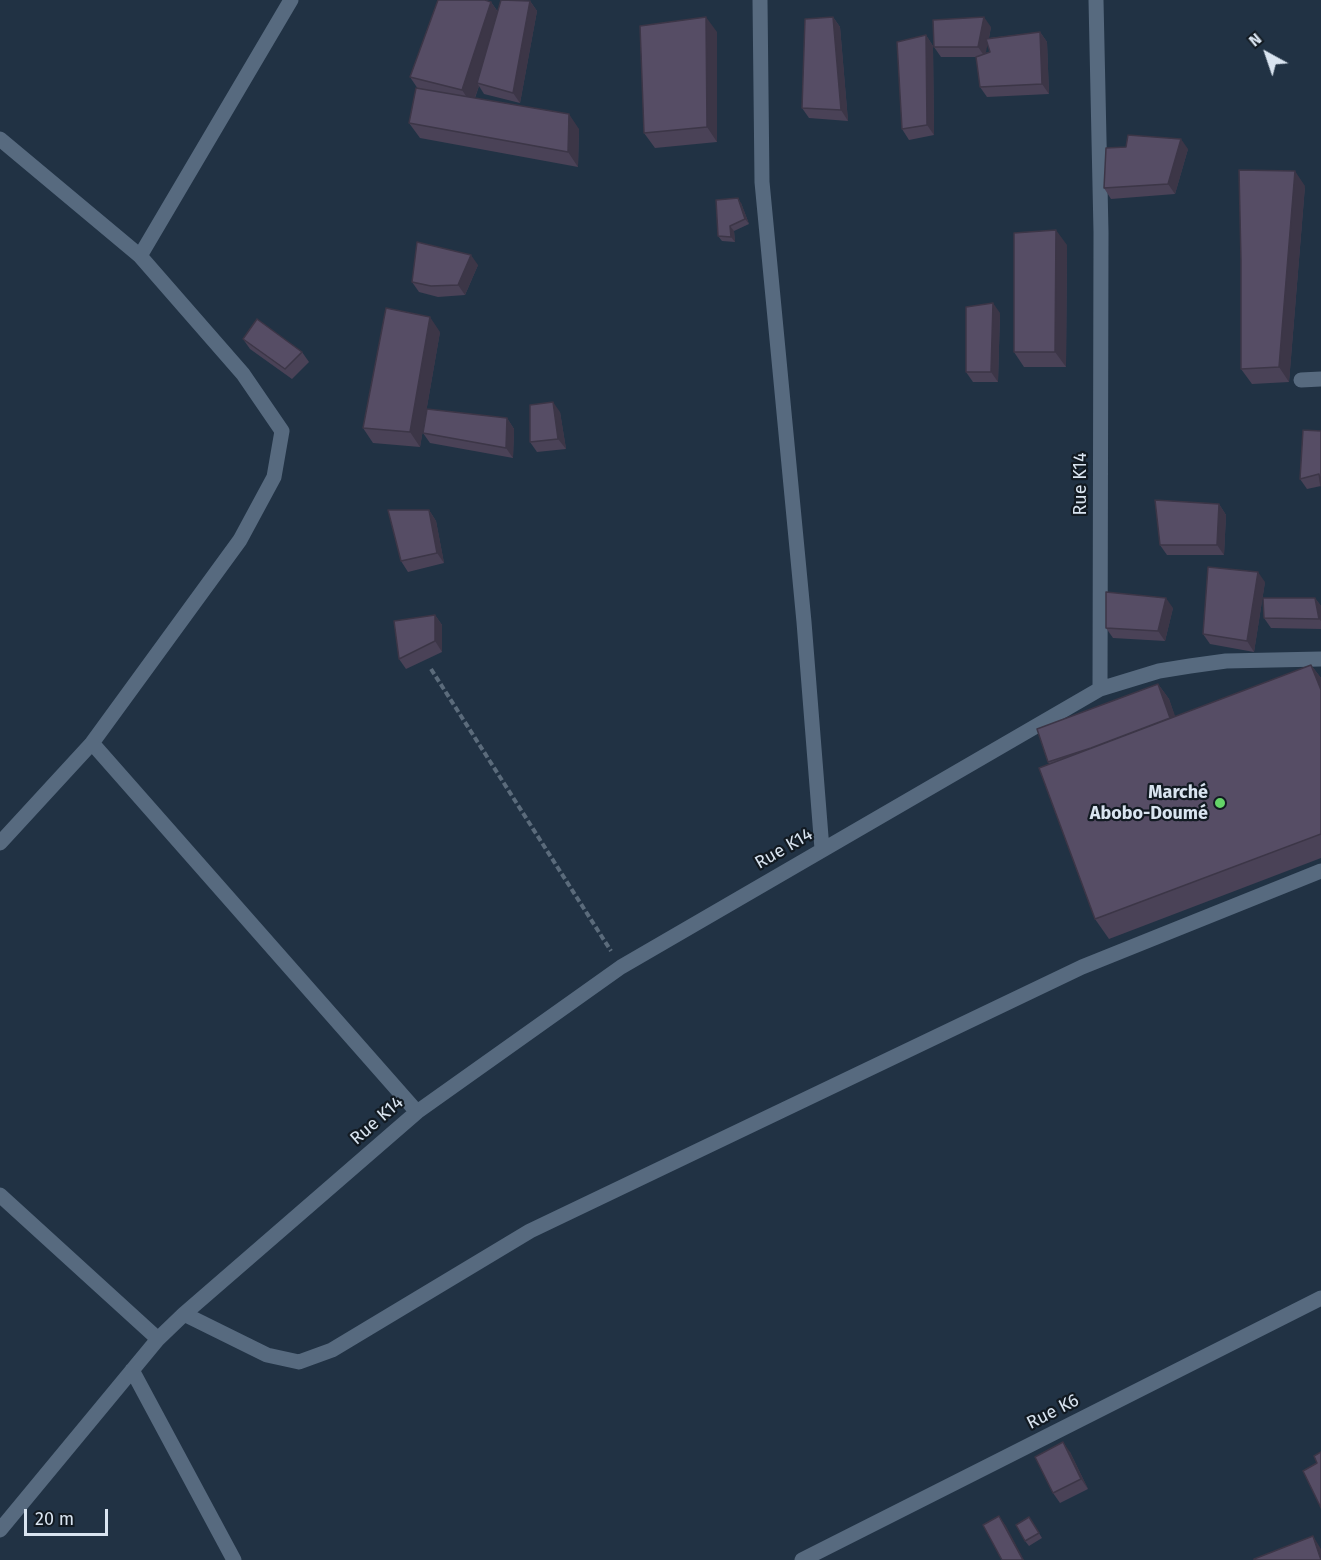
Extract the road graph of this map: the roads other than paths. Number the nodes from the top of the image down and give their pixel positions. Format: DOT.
graph roads {
  1 [pos="291,0"];
  2 [pos="760,0"];
  3 [pos="1096,0"];
  4 [pos="0,138"];
  5 [pos="140,256"];
  6 [pos="1321,379"];
  7 [pos="1301,380"];
  8 [pos="1321,659"];
  9 [pos="1100,689"];
  10 [pos="92,743"];
  11 [pos="0,843"];
  12 [pos="822,849"];
  13 [pos="1321,871"];
  14 [pos="417,1112"];
  15 [pos="0,1195"];
  16 [pos="1321,1298"];
  17 [pos="184,1314"];
  18 [pos="158,1339"];
  19 [pos="132,1370"];
  20 [pos="0,1530"];
  21 [pos="234,1560"];
  22 [pos="802,1560"];
  1 -- 5 [label="street"];
  2 -- 12 [label="street"];
  3 -- 9 [label="street, Rue K14"];
  4 -- 5 [label="street"];
  5 -- 10 [label="street"];
  6 -- 7 [label="street"];
  8 -- 9 [label="street"];
  9 -- 12 [label="street, Rue K14"];
  10 -- 11 [label="street"];
  10 -- 14 [label="street"];
  12 -- 14 [label="street, Rue K14"];
  13 -- 17 [label="street"];
  14 -- 17 [label="street, Rue K14"];
  15 -- 18 [label="street"];
  16 -- 22 [label="street, Rue K6"];
  17 -- 18 [label="street, Rue K14"];
  18 -- 19 [label="street, Rue K14"];
  19 -- 20 [label="street, Rue K14"];
  19 -- 21 [label="street"];
}
